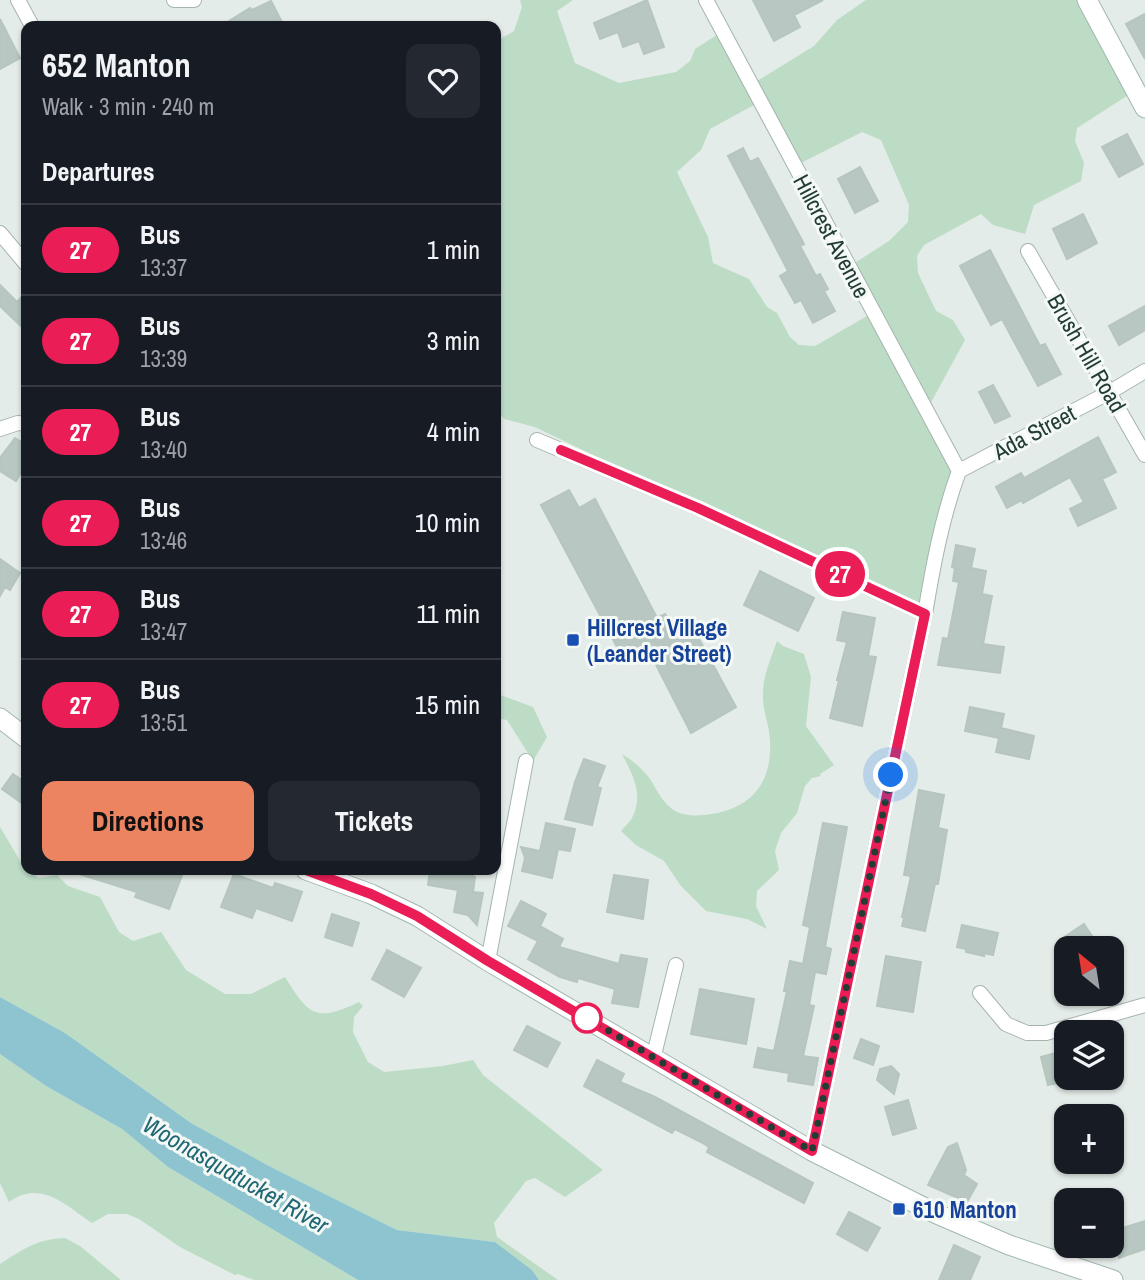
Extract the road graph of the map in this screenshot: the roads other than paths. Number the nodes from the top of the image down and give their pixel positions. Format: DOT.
graph roads {
  1 [pos="18,0"];
  2 [pos="174,0"];
  3 [pos="194,0"];
  4 [pos="706,0"];
  5 [pos="1087,0"];
  6 [pos="29,21"];
  7 [pos="1145,108"];
  8 [pos="0,233"];
  9 [pos="1028,251"];
  10 [pos="21,258"];
  11 [pos="1145,371"];
  12 [pos="1110,392"];
  13 [pos="21,423"];
  14 [pos="0,429"];
  15 [pos="537,440"];
  16 [pos="1145,456"];
  17 [pos="959,471"];
  18 [pos="925,614"];
  19 [pos="0,718"];
  20 [pos="21,734"];
  21 [pos="526,761"];
  22 [pos="319,875"];
  23 [pos="488,961"];
  24 [pos="676,965"];
  25 [pos="979,993"];
  26 [pos="1145,1005"];
  27 [pos="653,1059"];
  28 [pos="812,1151"];
  29 [pos="1113,1280"];
  1 -- 6 [label="street"];
  2 -- 3 [label="street"];
  4 -- 17 [label="street, Hillcrest Avenue"];
  5 -- 7 [label="main road"];
  8 -- 10 [label="street"];
  9 -- 12 [label="street, Brush Hill Road"];
  11 -- 12 [label="street, Ada Street"];
  12 -- 16 [label="street, Brush Hill Road"];
  12 -- 17 [label="street, Ada Street"];
  13 -- 14 [label="street"];
  15 -- 18 [label="street"];
  17 -- 18 [label="street"];
  18 -- 28 [label="street"];
  19 -- 20 [label="main road"];
  21 -- 23 [label="street"];
  22 -- 23 [label="main road"];
  23 -- 27 [label="main road"];
  24 -- 27 [label="street"];
  25 -- 26 [label="street"];
  27 -- 28 [label="main road"];
  28 -- 29 [label="main road"];
}
